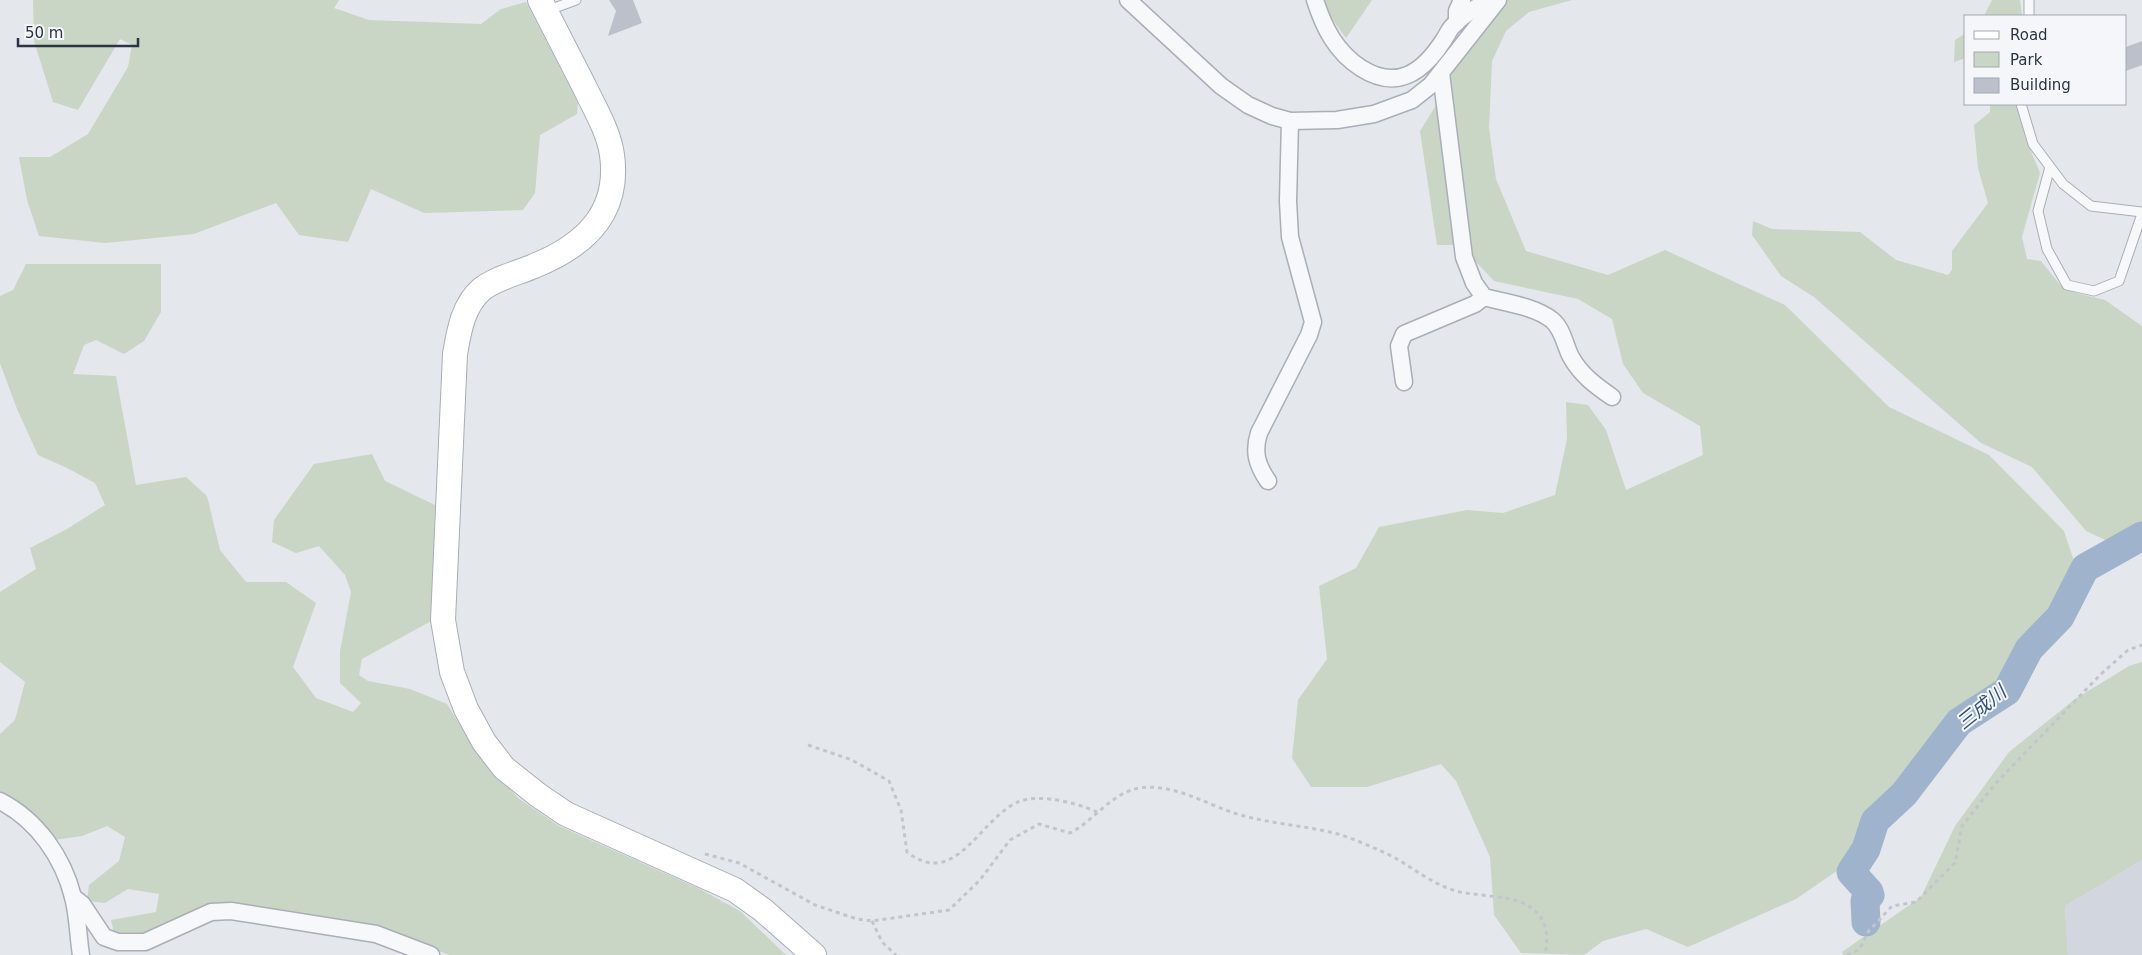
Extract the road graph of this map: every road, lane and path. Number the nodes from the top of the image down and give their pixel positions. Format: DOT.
graph roads {
  1 [pos="576,0"];
  2 [pos="1128,0"];
  3 [pos="1315,0"];
  4 [pos="1462,0"];
  5 [pos="1492,0"];
  6 [pos="1498,0"];
  7 [pos="2029,0"];
  8 [pos="543,6"];
  9 [pos="2029,15"];
  10 [pos="1457,22"];
  11 [pos="1441,73"];
  12 [pos="2022,105"];
  13 [pos="1290,121"];
  14 [pos="2050,167"];
  15 [pos="2142,213"];
  16 [pos="1484,297"];
  17 [pos="1404,382"];
  18 [pos="1612,397"];
  19 [pos="1268,481"];
  20 [pos="2142,645"];
  21 [pos="808,745"];
  22 [pos="0,801"];
  23 [pos="1096,812"];
  24 [pos="696,851"];
  25 [pos="73,897"];
  26 [pos="872,922"];
  27 [pos="81,955"];
  28 [pos="431,955"];
  29 [pos="814,955"];
  30 [pos="896,955"];
  31 [pos="1544,955"];
  32 [pos="1847,955"];
  1 -- 8 [label="lane"];
  2 -- 13 [label="street"];
  3 -- 10 [label="street"];
  4 -- 10 [label="street"];
  5 -- 10 [label="street"];
  6 -- 11 [label="street"];
  7 -- 9 [label="lane"];
  8 -- 29 [label="street"];
  11 -- 13 [label="street"];
  11 -- 16 [label="street"];
  12 -- 14 [label="lane"];
  13 -- 19 [label="street"];
  14 -- 15 [label="lane"];
  14 -- 15 [label="lane"];
  16 -- 17 [label="street"];
  16 -- 18 [label="street"];
  20 -- 32 [label="path"];
  21 -- 23 [label="path"];
  22 -- 25 [label="street"];
  23 -- 26 [label="path"];
  23 -- 31 [label="path"];
  24 -- 26 [label="path"];
  25 -- 27 [label="street"];
  25 -- 28 [label="street"];
  26 -- 30 [label="path"];
}
